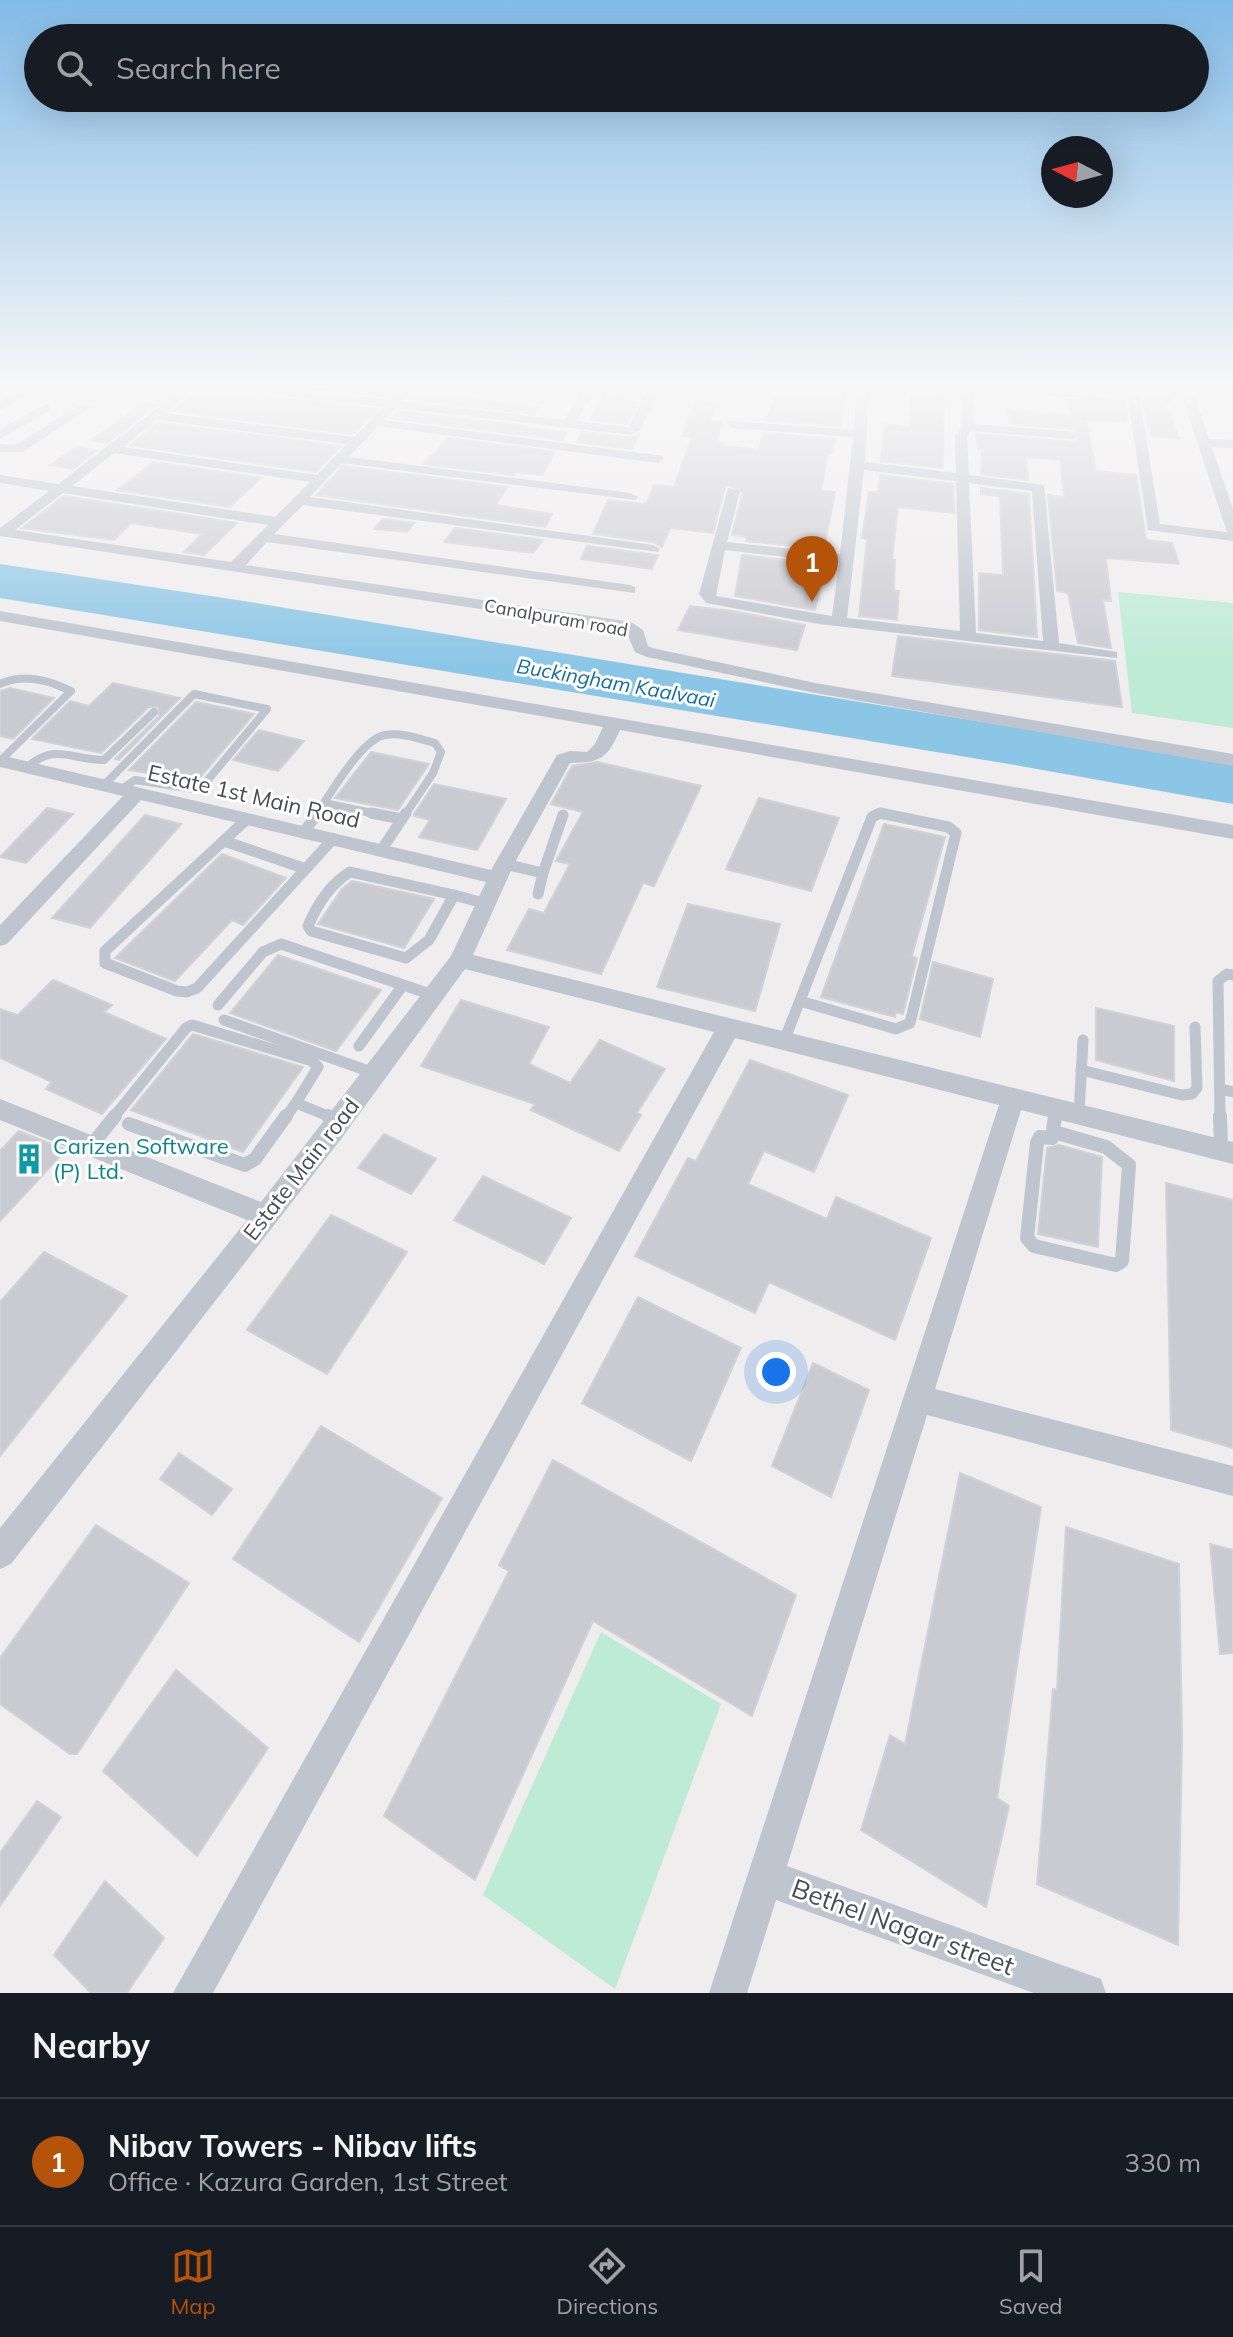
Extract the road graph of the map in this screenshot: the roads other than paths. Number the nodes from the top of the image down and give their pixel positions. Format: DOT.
graph roads {
  1 [pos="7,480"];
  2 [pos="70,480"];
  3 [pos="317,480"];
  4 [pos="500,480"];
  5 [pos="856,480"];
  6 [pos="962,480"];
  7 [pos="977,480"];
  8 [pos="1146,480"];
  9 [pos="1226,487"];
  10 [pos="59,488"];
  11 [pos="733,491"];
  12 [pos="631,497"];
  13 [pos="300,500"];
  14 [pos="278,522"];
  15 [pos="1233,530"];
  16 [pos="2,532"];
  17 [pos="263,537"];
  18 [pos="1233,537"];
  19 [pos="719,545"];
  20 [pos="653,549"];
  21 [pos="846,559"];
  22 [pos="233,569"];
  23 [pos="630,590"];
  24 [pos="0,616"];
  25 [pos="839,621"];
  26 [pos="968,635"];
  27 [pos="1051,647"];
  28 [pos="1111,655"];
  29 [pos="0,684"];
  30 [pos="154,712"];
  31 [pos="614,723"];
  32 [pos="0,741"];
  33 [pos="16,745"];
  34 [pos="1233,760"];
  35 [pos="0,761"];
  36 [pos="26,768"];
  37 [pos="120,790"];
  38 [pos="324,803"];
  39 [pos="563,815"];
  40 [pos="402,819"];
  41 [pos="246,820"];
  42 [pos="1233,832"];
  43 [pos="303,833"];
  44 [pos="333,839"];
  45 [pos="224,841"];
  46 [pos="382,849"];
  47 [pos="306,869"];
  48 [pos="501,871"];
  49 [pos="543,873"];
  50 [pos="538,894"];
  51 [pos="454,895"];
  52 [pos="487,904"];
  53 [pos="0,938"];
  54 [pos="460,960"];
  55 [pos="1233,975"];
  56 [pos="403,985"];
  57 [pos="433,995"];
  58 [pos="800,1001"];
  59 [pos="218,1005"];
  60 [pos="224,1020"];
  61 [pos="729,1027"];
  62 [pos="1195,1027"];
  63 [pos="1083,1040"];
  64 [pos="784,1041"];
  65 [pos="359,1046"];
  66 [pos="1081,1070"];
  67 [pos="374,1073"];
  68 [pos="1226,1090"];
  69 [pos="1013,1099"];
  70 [pos="296,1103"];
  71 [pos="3,1114"];
  72 [pos="1079,1114"];
  73 [pos="340,1121"];
  74 [pos="1055,1121"];
  75 [pos="129,1124"];
  76 [pos="91,1146"];
  77 [pos="1227,1151"];
  78 [pos="266,1216"];
  79 [pos="919,1399"];
  80 [pos="1233,1481"];
  81 [pos="0,1553"];
  82 [pos="765,1877"];
  83 [pos="192,1993"];
  84 [pos="728,1993"];
  85 [pos="1087,1993"];
  1 -- 10 [label="street"];
  2 -- 10 [label="street"];
  3 -- 13 [label="street"];
  4 -- 12 [label="street"];
  5 -- 21 [label="street"];
  6 -- 26 [label="street"];
  7 -- 27 [label="street"];
  8 -- 18 [label="street"];
  9 -- 15 [label="street"];
  10 -- 14 [label="street"];
  10 -- 16 [label="street"];
  11 -- 19 [label="street"];
  13 -- 14 [label="street"];
  13 -- 20 [label="street"];
  14 -- 17 [label="street"];
  16 -- 22 [label="street, Canalpuram road"];
  17 -- 22 [label="street"];
  17 -- 23 [label="street"];
  19 -- 21 [label="street"];
  19 -- 25 [label="street"];
  21 -- 25 [label="street"];
  22 -- 34 [label="street, Canalpuram road"];
  24 -- 31 [label="street"];
  25 -- 26 [label="street"];
  26 -- 27 [label="street"];
  27 -- 28 [label="street"];
  29 -- 33 [label="lane"];
  30 -- 36 [label="lane"];
  31 -- 42 [label="street"];
  31 -- 48 [label="street, Estate Main road"];
  32 -- 33 [label="lane"];
  33 -- 35 [label="lane"];
  35 -- 36 [label="street, Estate 1st Main Road"];
  36 -- 37 [label="street, Estate 1st Main Road"];
  37 -- 37 [label="lane"];
  37 -- 41 [label="street, Estate 1st Main Road"];
  37 -- 53 [label="street"];
  38 -- 40 [label="lane"];
  38 -- 40 [label="lane"];
  38 -- 43 [label="lane"];
  39 -- 49 [label="lane"];
  40 -- 46 [label="lane"];
  41 -- 43 [label="street, Estate 1st Main Road"];
  41 -- 45 [label="lane"];
  43 -- 44 [label="street, Estate 1st Main Road"];
  44 -- 46 [label="street, Estate 1st Main Road"];
  44 -- 47 [label="lane"];
  45 -- 47 [label="lane"];
  45 -- 47 [label="lane"];
  46 -- 48 [label="street, Estate 1st Main Road"];
  48 -- 49 [label="lane"];
  48 -- 52 [label="street, Estate Main road"];
  49 -- 50 [label="lane"];
  51 -- 51 [label="lane"];
  51 -- 52 [label="lane"];
  52 -- 54 [label="street, Estate Main road"];
  54 -- 57 [label="street, Estate Main road"];
  54 -- 61 [label="street"];
  55 -- 68 [label="lane"];
  56 -- 57 [label="lane"];
  56 -- 59 [label="lane"];
  56 -- 65 [label="lane"];
  57 -- 67 [label="street, Estate Main road"];
  58 -- 58 [label="lane"];
  58 -- 64 [label="lane"];
  60 -- 67 [label="lane"];
  61 -- 64 [label="street"];
  61 -- 83 [label="street"];
  62 -- 66 [label="lane"];
  63 -- 66 [label="lane"];
  64 -- 69 [label="street"];
  66 -- 72 [label="lane"];
  67 -- 73 [label="street, Estate Main road"];
  68 -- 77 [label="lane"];
  69 -- 74 [label="street"];
  69 -- 79 [label="street"];
  70 -- 73 [label="lane"];
  70 -- 75 [label="lane"];
  70 -- 76 [label="lane"];
  71 -- 76 [label="street"];
  72 -- 74 [label="street"];
  72 -- 77 [label="street"];
  73 -- 78 [label="street, Estate Main road"];
  74 -- 74 [label="lane"];
  76 -- 78 [label="street"];
  78 -- 81 [label="street, Estate Main road"];
  79 -- 80 [label="street"];
  79 -- 82 [label="street"];
  82 -- 84 [label="street"];
  82 -- 85 [label="street, Bethel Nagar street"];
}
